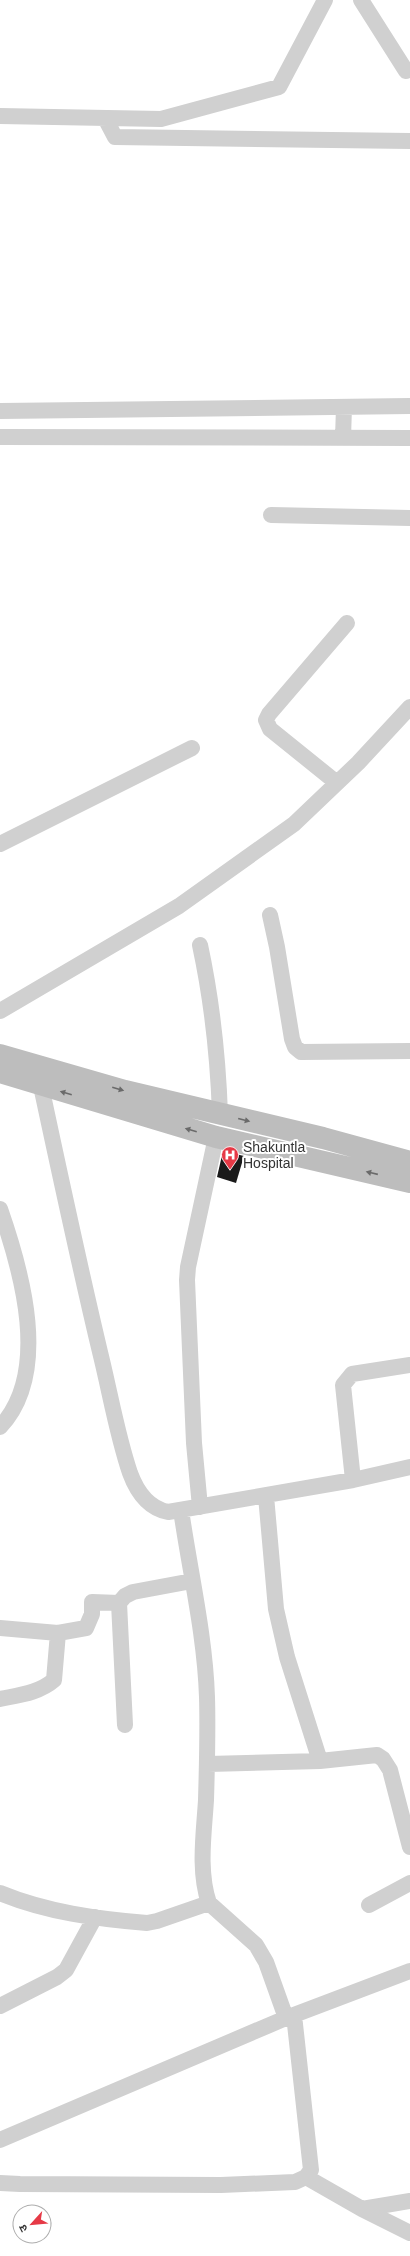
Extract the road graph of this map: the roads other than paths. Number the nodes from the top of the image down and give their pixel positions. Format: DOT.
graph roads {
  1 [pos="326,0"];
  2 [pos="361,0"];
  3 [pos="406,71"];
  4 [pos="0,116"];
  5 [pos="105,118"];
  6 [pos="410,141"];
  7 [pos="410,406"];
  8 [pos="344,407"];
  9 [pos="0,411"];
  10 [pos="0,438"];
  11 [pos="343,438"];
  12 [pos="410,438"];
  13 [pos="271,515"];
  14 [pos="410,518"];
  15 [pos="347,623"];
  16 [pos="410,707"];
  17 [pos="192,748"];
  18 [pos="337,783"];
  19 [pos="0,844"];
  20 [pos="270,915"];
  21 [pos="200,945"];
  22 [pos="0,1011"];
  23 [pos="410,1051"];
  24 [pos="0,1055"];
  25 [pos="0,1072"];
  26 [pos="41,1086"];
  27 [pos="220,1114"];
  28 [pos="216,1137"];
  29 [pos="410,1162"];
  30 [pos="410,1182"];
  31 [pos="0,1209"];
  32 [pos="410,1365"];
  33 [pos="0,1427"];
  34 [pos="410,1467"];
  35 [pos="353,1480"];
  36 [pos="266,1496"];
  37 [pos="200,1507"];
  38 [pos="181,1510"];
  39 [pos="192,1581"];
  40 [pos="119,1603"];
  41 [pos="0,1628"];
  42 [pos="58,1633"];
  43 [pos="0,1699"];
  44 [pos="125,1725"];
  45 [pos="320,1761"];
  46 [pos="208,1764"];
  47 [pos="410,1847"];
  48 [pos="410,1883"];
  49 [pos="0,1893"];
  50 [pos="209,1903"];
  51 [pos="369,1905"];
  52 [pos="95,1917"];
  53 [pos="410,1971"];
  54 [pos="0,2006"];
  55 [pos="290,2017"];
  56 [pos="0,2140"];
  57 [pos="306,2177"];
  58 [pos="0,2183"];
  59 [pos="410,2201"];
  60 [pos="362,2209"];
  61 [pos="410,2233"];
  1 -- 5 [label="street"];
  2 -- 3 [label="street"];
  4 -- 5 [label="street"];
  5 -- 6 [label="street"];
  7 -- 8 [label="street"];
  8 -- 9 [label="street"];
  8 -- 11 [label="street"];
  10 -- 11 [label="street"];
  11 -- 12 [label="street"];
  13 -- 14 [label="street"];
  15 -- 18 [label="street"];
  16 -- 18 [label="street"];
  17 -- 19 [label="street"];
  18 -- 22 [label="street"];
  20 -- 23 [label="street"];
  21 -- 27 [label="street"];
  24 -- 27 [label="main road, one-way"];
  25 -- 26 [label="main road"];
  28 -- 26 [label="main road, one-way"];
  26 -- 38 [label="street"];
  27 -- 29 [label="main road, one-way"];
  30 -- 28 [label="main road, one-way"];
  28 -- 37 [label="street"];
  31 -- 33 [label="street"];
  32 -- 35 [label="street"];
  34 -- 35 [label="street"];
  35 -- 36 [label="street"];
  36 -- 37 [label="street"];
  36 -- 45 [label="street"];
  37 -- 38 [label="street"];
  38 -- 39 [label="street"];
  39 -- 40 [label="street"];
  39 -- 46 [label="street"];
  40 -- 42 [label="street"];
  40 -- 44 [label="street"];
  41 -- 42 [label="street"];
  42 -- 43 [label="street"];
  45 -- 46 [label="street"];
  45 -- 47 [label="street"];
  46 -- 50 [label="street"];
  48 -- 51 [label="street"];
  49 -- 52 [label="street"];
  50 -- 52 [label="street"];
  50 -- 55 [label="street"];
  52 -- 54 [label="street"];
  53 -- 55 [label="street"];
  55 -- 56 [label="street"];
  55 -- 57 [label="street"];
  57 -- 58 [label="street"];
  57 -- 60 [label="street"];
  59 -- 60 [label="street"];
  60 -- 61 [label="street"];
}
